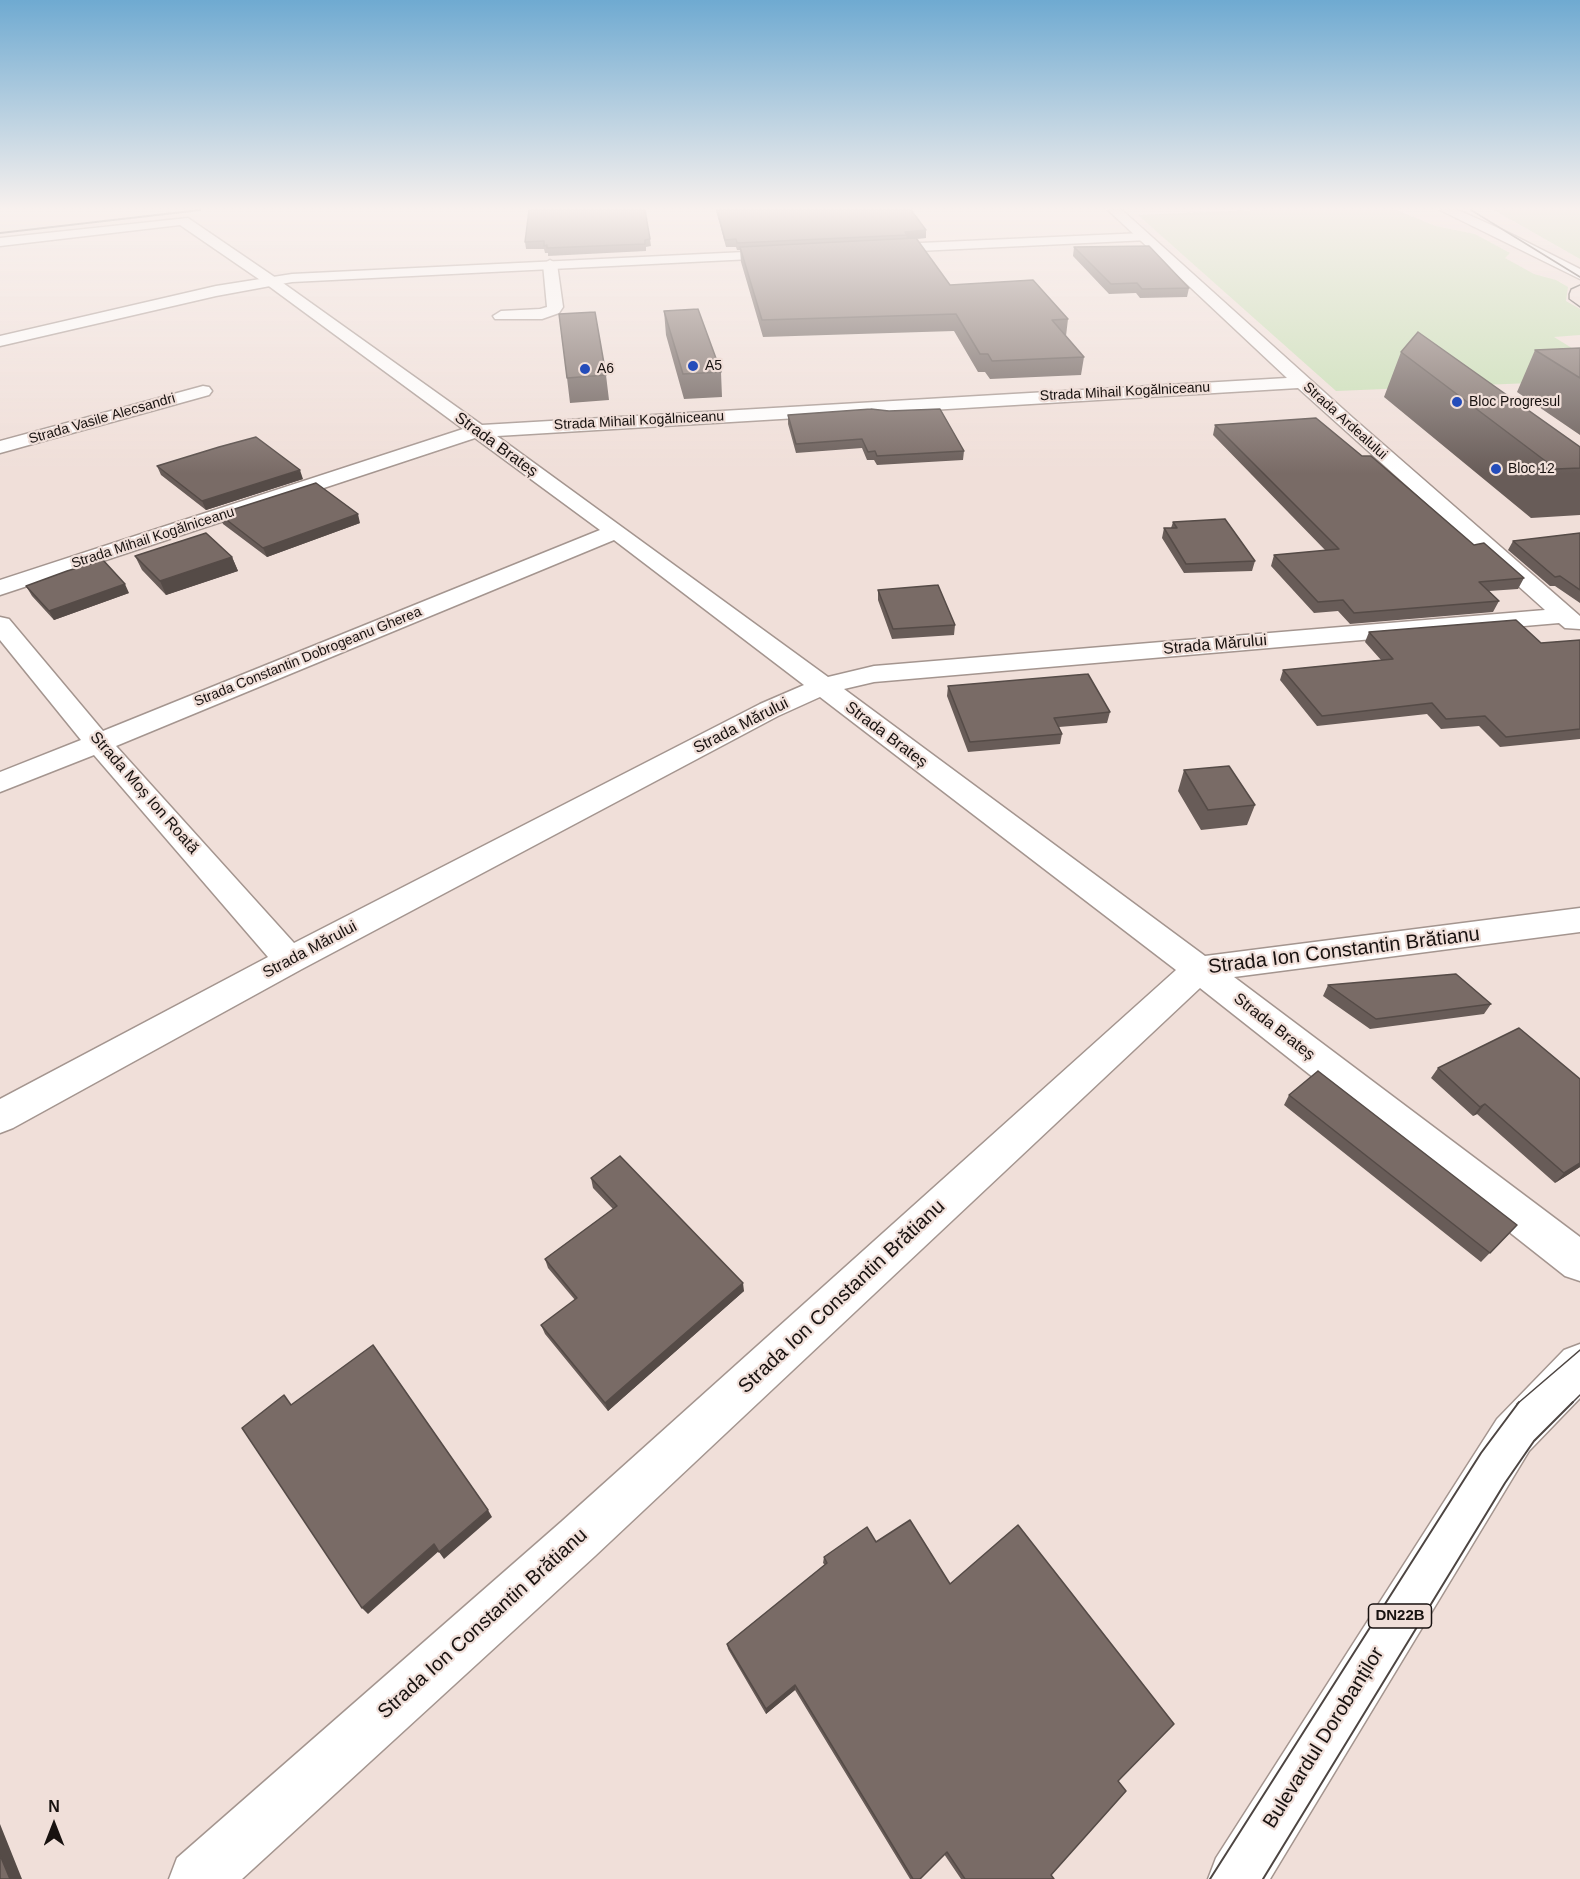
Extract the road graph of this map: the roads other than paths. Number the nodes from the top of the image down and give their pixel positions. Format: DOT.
graph roads {
  1 [pos="187,298"];
  2 [pos="294,298"];
  3 [pos="554,298"];
  4 [pos="1210,298"];
  5 [pos="501,316"];
  6 [pos="0,341"];
  7 [pos="1303,382"];
  8 [pos="203,391"];
  9 [pos="477,431"];
  10 [pos="0,447"];
  11 [pos="616,531"];
  12 [pos="0,588"];
  13 [pos="1573,621"];
  14 [pos="0,624"];
  15 [pos="821,687"];
  16 [pos="98,742"];
  17 [pos="0,783"];
  18 [pos="1580,920"];
  19 [pos="290,960"];
  20 [pos="1199,969"];
  21 [pos="0,1117"];
  22 [pos="1580,1262"];
  23 [pos="1580,1366"];
  24 [pos="198,1879"];
  25 [pos="1237,1879"];
  1 -- 6 [label="street"];
  2 -- 9 [label="street, Strada Brateș"];
  3 -- 5 [label="street"];
  4 -- 7 [label="street, Strada Ardealului"];
  7 -- 9 [label="street, Strada Mihail Kogălniceanu"];
  7 -- 13 [label="street, Strada Ardealului"];
  8 -- 10 [label="street, Strada Vasile Alecsandri"];
  9 -- 11 [label="street, Strada Brateș"];
  9 -- 12 [label="street, Strada Mihail Kogălniceanu"];
  11 -- 15 [label="street, Strada Brateș"];
  11 -- 16 [label="street, Strada Constantin Dobrogeanu Gherea"];
  13 -- 15 [label="street, Strada Mărului"];
  14 -- 16 [label="street, Strada Moș Ion Roată"];
  15 -- 19 [label="street, Strada Mărului"];
  15 -- 20 [label="street, Strada Brateș"];
  16 -- 17 [label="street, Strada Constantin Dobrogeanu Gherea"];
  16 -- 19 [label="street, Strada Moș Ion Roată"];
  18 -- 20 [label="street, Strada Ion Constantin Brătianu"];
  19 -- 21 [label="street, Strada Mărului"];
  20 -- 22 [label="street, Strada Brateș"];
  20 -- 24 [label="street, Strada Ion Constantin Brătianu"];
  23 -- 25 [label="street, Bulevardul Dorobanților / DN22B"];
}
